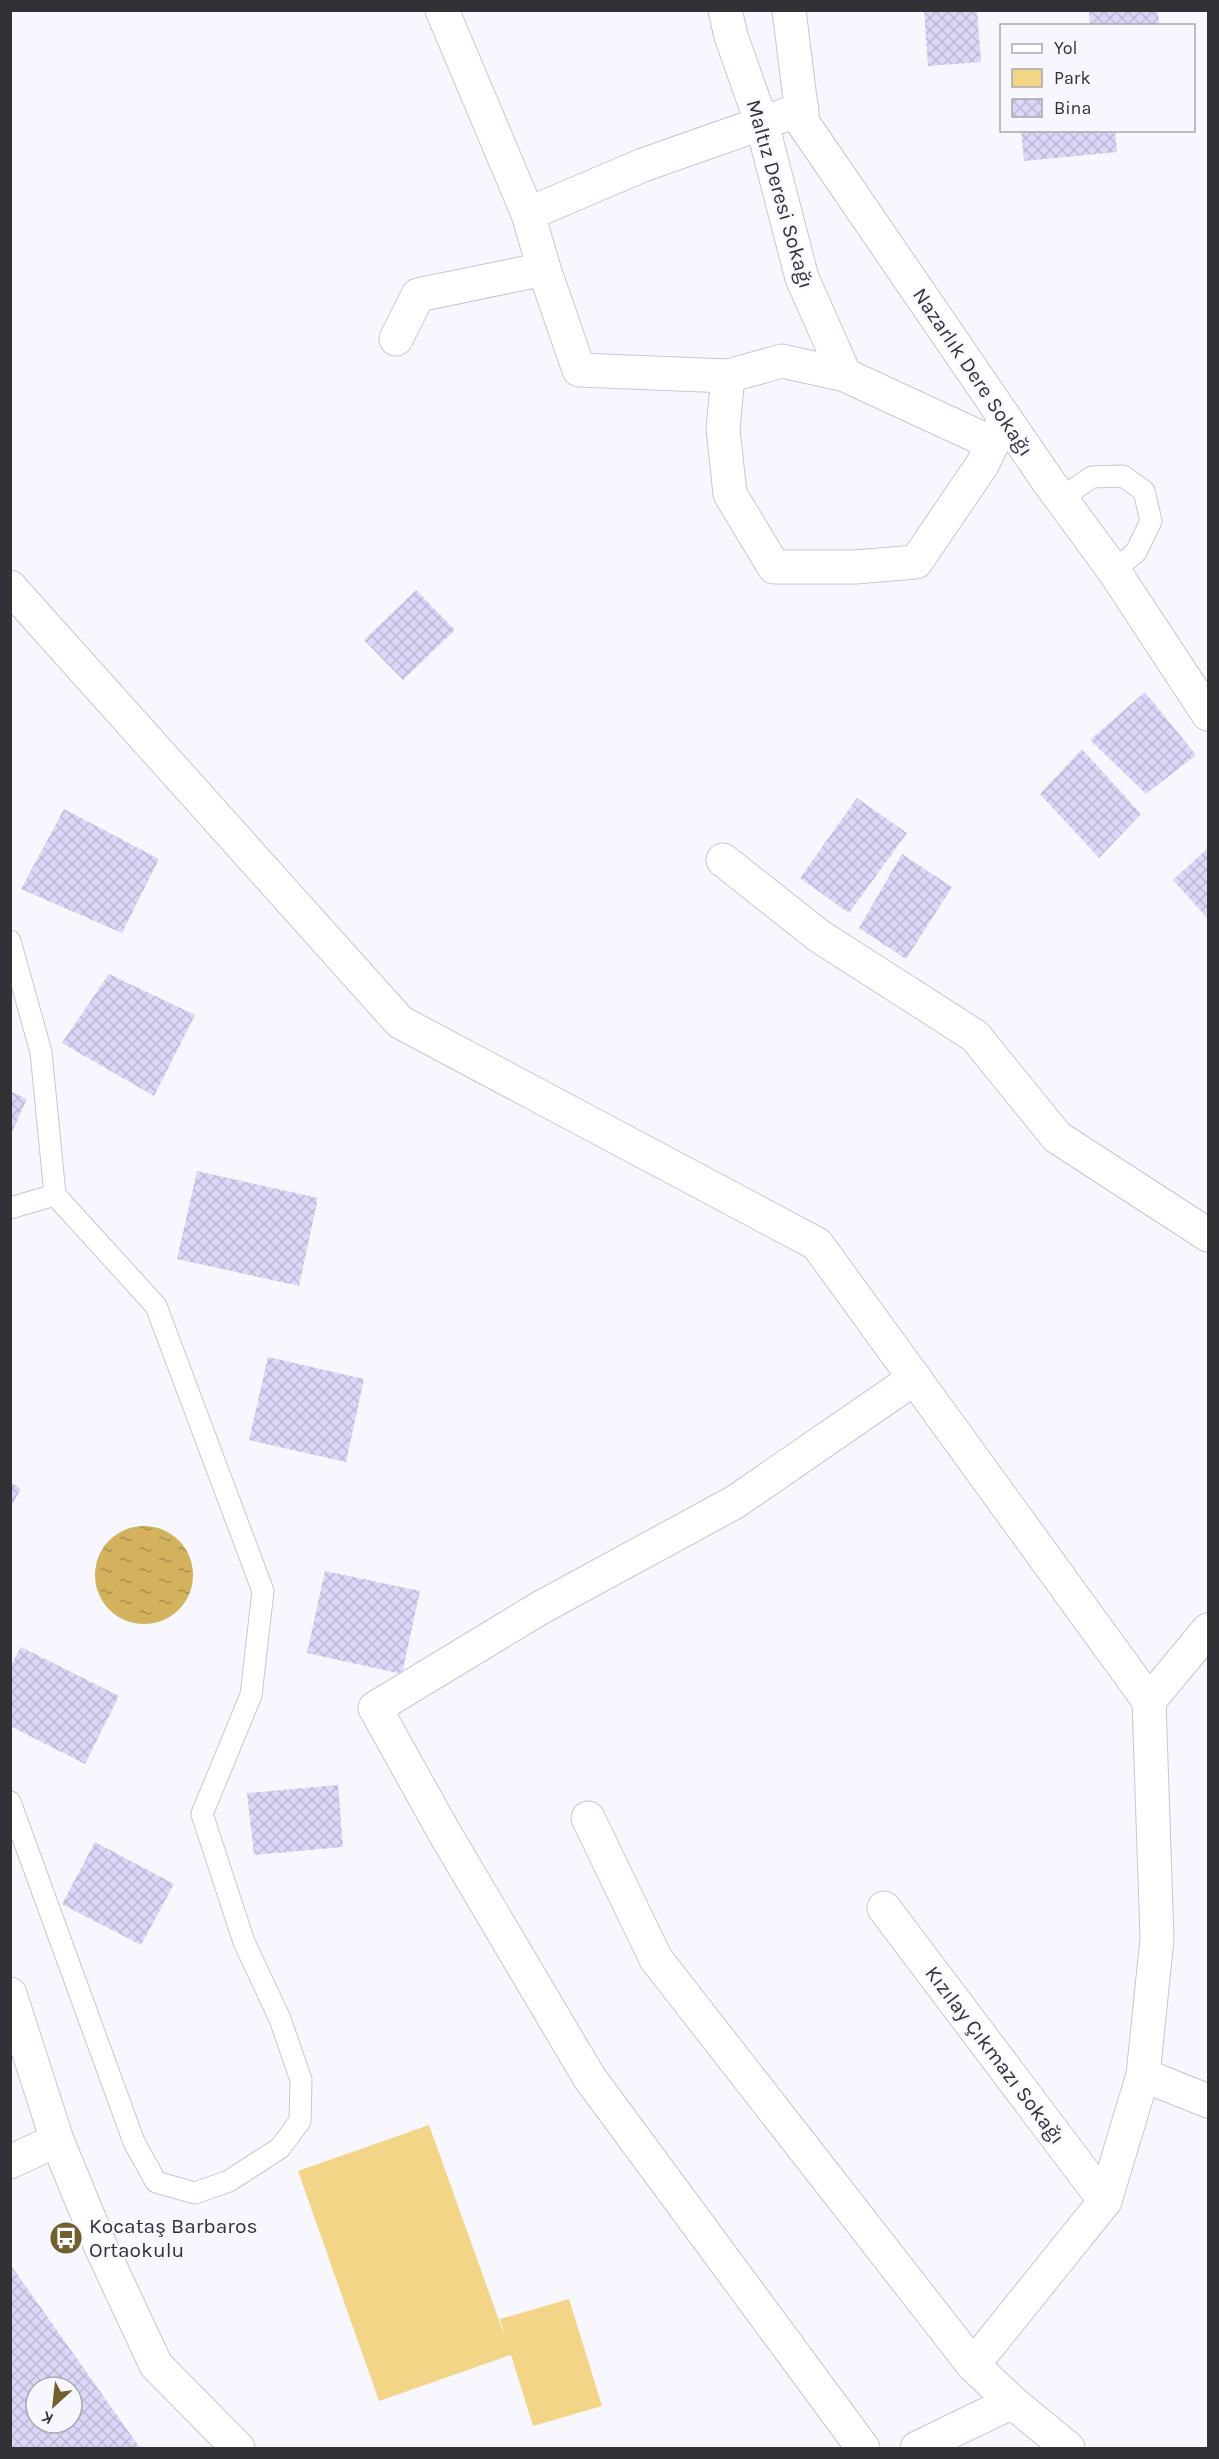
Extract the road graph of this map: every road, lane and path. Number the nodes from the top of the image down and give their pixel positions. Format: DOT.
graph roads {
  1 [pos="442,10"];
  2 [pos="725,10"];
  3 [pos="789,10"];
  4 [pos="802,110"];
  5 [pos="762,124"];
  6 [pos="528,214"];
  7 [pos="544,268"];
  8 [pos="396,339"];
  9 [pos="845,375"];
  10 [pos="728,376"];
  11 [pos="999,431"];
  12 [pos="1060,499"];
  13 [pos="1114,571"];
  14 [pos="10,587"];
  15 [pos="1209,714"];
  16 [pos="723,860"];
  17 [pos="10,941"];
  18 [pos="55,1195"];
  19 [pos="10,1208"];
  20 [pos="1209,1235"];
  21 [pos="915,1378"];
  22 [pos="1209,1630"];
  23 [pos="1149,1701"];
  24 [pos="10,1802"];
  25 [pos="588,1818"];
  26 [pos="884,1908"];
  27 [pos="10,1994"];
  28 [pos="1143,2075"];
  29 [pos="1209,2101"];
  30 [pos="57,2140"];
  31 [pos="10,2162"];
  32 [pos="1105,2201"];
  33 [pos="973,2365"];
  34 [pos="1012,2402"];
  35 [pos="238,2448"];
  36 [pos="863,2448"];
  37 [pos="917,2448"];
  38 [pos="1068,2448"];
  1 -- 6 [label="street"];
  2 -- 5 [label="street, Maltız Deresi Sokağı"];
  3 -- 4 [label="street, Nazarlık Dere Sokağı"];
  4 -- 5 [label="street"];
  4 -- 11 [label="street, Nazarlık Dere Sokağı"];
  5 -- 6 [label="street"];
  5 -- 9 [label="street, Maltız Deresi Sokağı"];
  6 -- 7 [label="street"];
  7 -- 8 [label="street"];
  7 -- 10 [label="street"];
  9 -- 10 [label="street"];
  9 -- 11 [label="street"];
  10 -- 11 [label="street"];
  11 -- 12 [label="street, Nazarlık Dere Sokağı"];
  12 -- 13 [label="street, Nazarlık Dere Sokağı"];
  12 -- 13 [label="lane"];
  13 -- 15 [label="street, Nazarlık Dere Sokağı"];
  14 -- 21 [label="street"];
  16 -- 20 [label="street"];
  17 -- 18 [label="lane"];
  18 -- 19 [label="lane"];
  18 -- 24 [label="lane"];
  21 -- 23 [label="street"];
  21 -- 36 [label="street"];
  22 -- 23 [label="street"];
  23 -- 28 [label="street"];
  25 -- 33 [label="street"];
  26 -- 32 [label="street, Kızılay Çıkmazı Sokağı"];
  27 -- 30 [label="street"];
  28 -- 29 [label="street"];
  28 -- 32 [label="street"];
  30 -- 31 [label="street"];
  30 -- 35 [label="street"];
  32 -- 33 [label="street"];
  33 -- 34 [label="street"];
  34 -- 37 [label="street"];
  34 -- 38 [label="street"];
}
